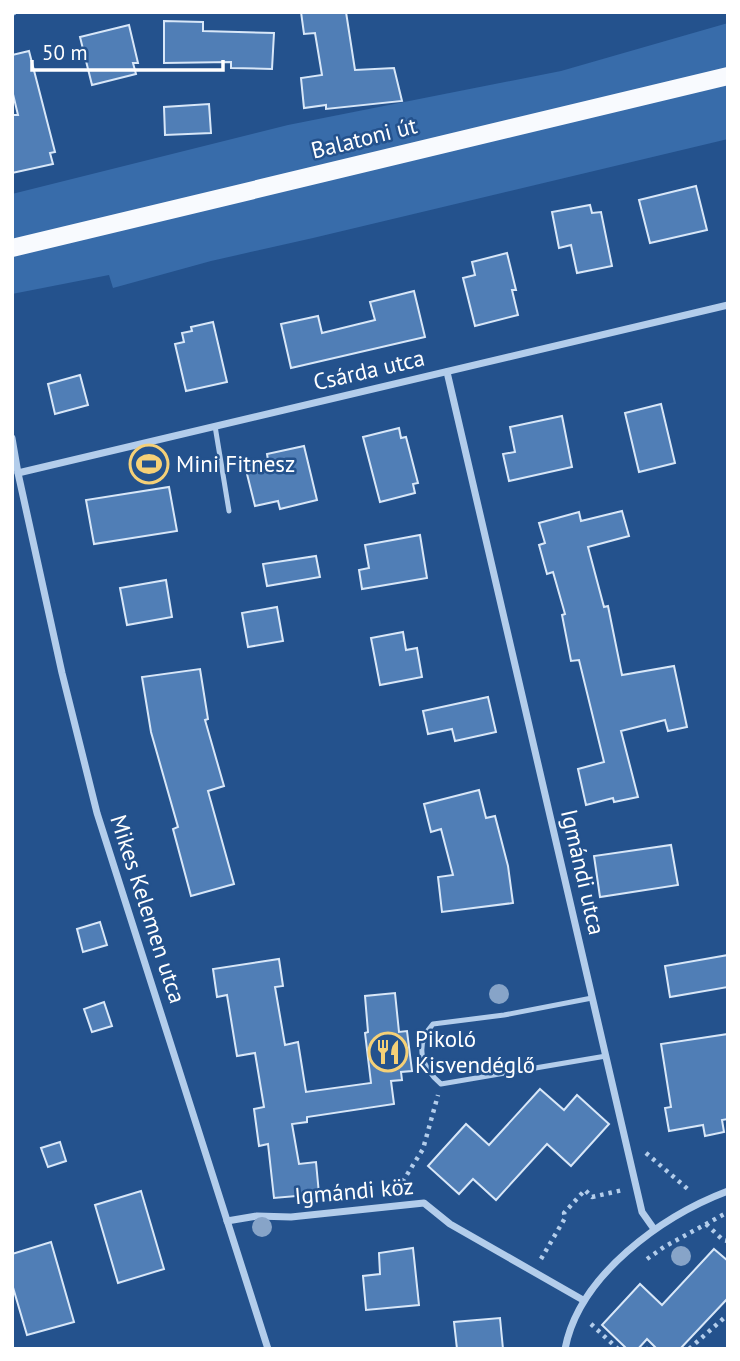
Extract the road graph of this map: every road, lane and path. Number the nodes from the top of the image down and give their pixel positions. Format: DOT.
graph roads {
  1 [pos="728,76"];
  2 [pos="12,248"];
  3 [pos="728,304"];
  4 [pos="447,372"];
  5 [pos="215,426"];
  6 [pos="12,438"];
  7 [pos="18,473"];
  8 [pos="229,511"];
  9 [pos="592,998"];
  10 [pos="606,1056"];
  11 [pos="441,1084"];
  12 [pos="624,1133"];
  13 [pos="636,1187"];
  14 [pos="728,1191"];
  15 [pos="704,1202"];
  16 [pos="387,1207"];
  17 [pos="728,1212"];
  18 [pos="227,1222"];
  19 [pos="706,1224"];
  20 [pos="654,1229"];
  21 [pos="728,1241"];
  22 [pos="637,1266"];
  23 [pos="534,1271"];
  24 [pos="583,1300"];
  25 [pos="597,1314"];
  26 [pos="728,1321"];
  27 [pos="591,1324"];
  28 [pos="587,1333"];
  29 [pos="268,1349"];
  30 [pos="565,1349"];
  31 [pos="618,1349"];
  32 [pos="689,1349"];
  1 -- 2 [label="main road, Balatoni út"];
  3 -- 4 [label="street, Csárda utca"];
  4 -- 5 [label="street, Csárda utca"];
  4 -- 9 [label="street, Igmándi utca"];
  5 -- 7 [label="street, Csárda utca"];
  5 -- 8 [label="lane"];
  6 -- 7 [label="street, Mikes Kelemen utca"];
  7 -- 18 [label="street, Mikes Kelemen utca"];
  9 -- 10 [label="street, Igmándi utca"];
  9 -- 11 [label="lane"];
  10 -- 11 [label="lane"];
  10 -- 12 [label="street, Igmándi utca"];
  11 -- 16 [label="path"];
  12 -- 13 [label="street, Igmándi utca"];
  12 -- 15 [label="path"];
  13 -- 20 [label="street, Igmándi utca"];
  13 -- 23 [label="path"];
  14 -- 15 [label="street"];
  15 -- 20 [label="street"];
  16 -- 18 [label="street, Igmándi köz"];
  16 -- 23 [label="street, Igmándi köz"];
  17 -- 19 [label="path"];
  18 -- 29 [label="street, Mikes Kelemen utca"];
  19 -- 21 [label="path"];
  19 -- 22 [label="path"];
  20 -- 24 [label="street"];
  23 -- 24 [label="street, Igmándi köz"];
  24 -- 30 [label="street"];
  25 -- 27 [label="path"];
  26 -- 32 [label="path"];
  27 -- 28 [label="path"];
  27 -- 31 [label="path"];
}
